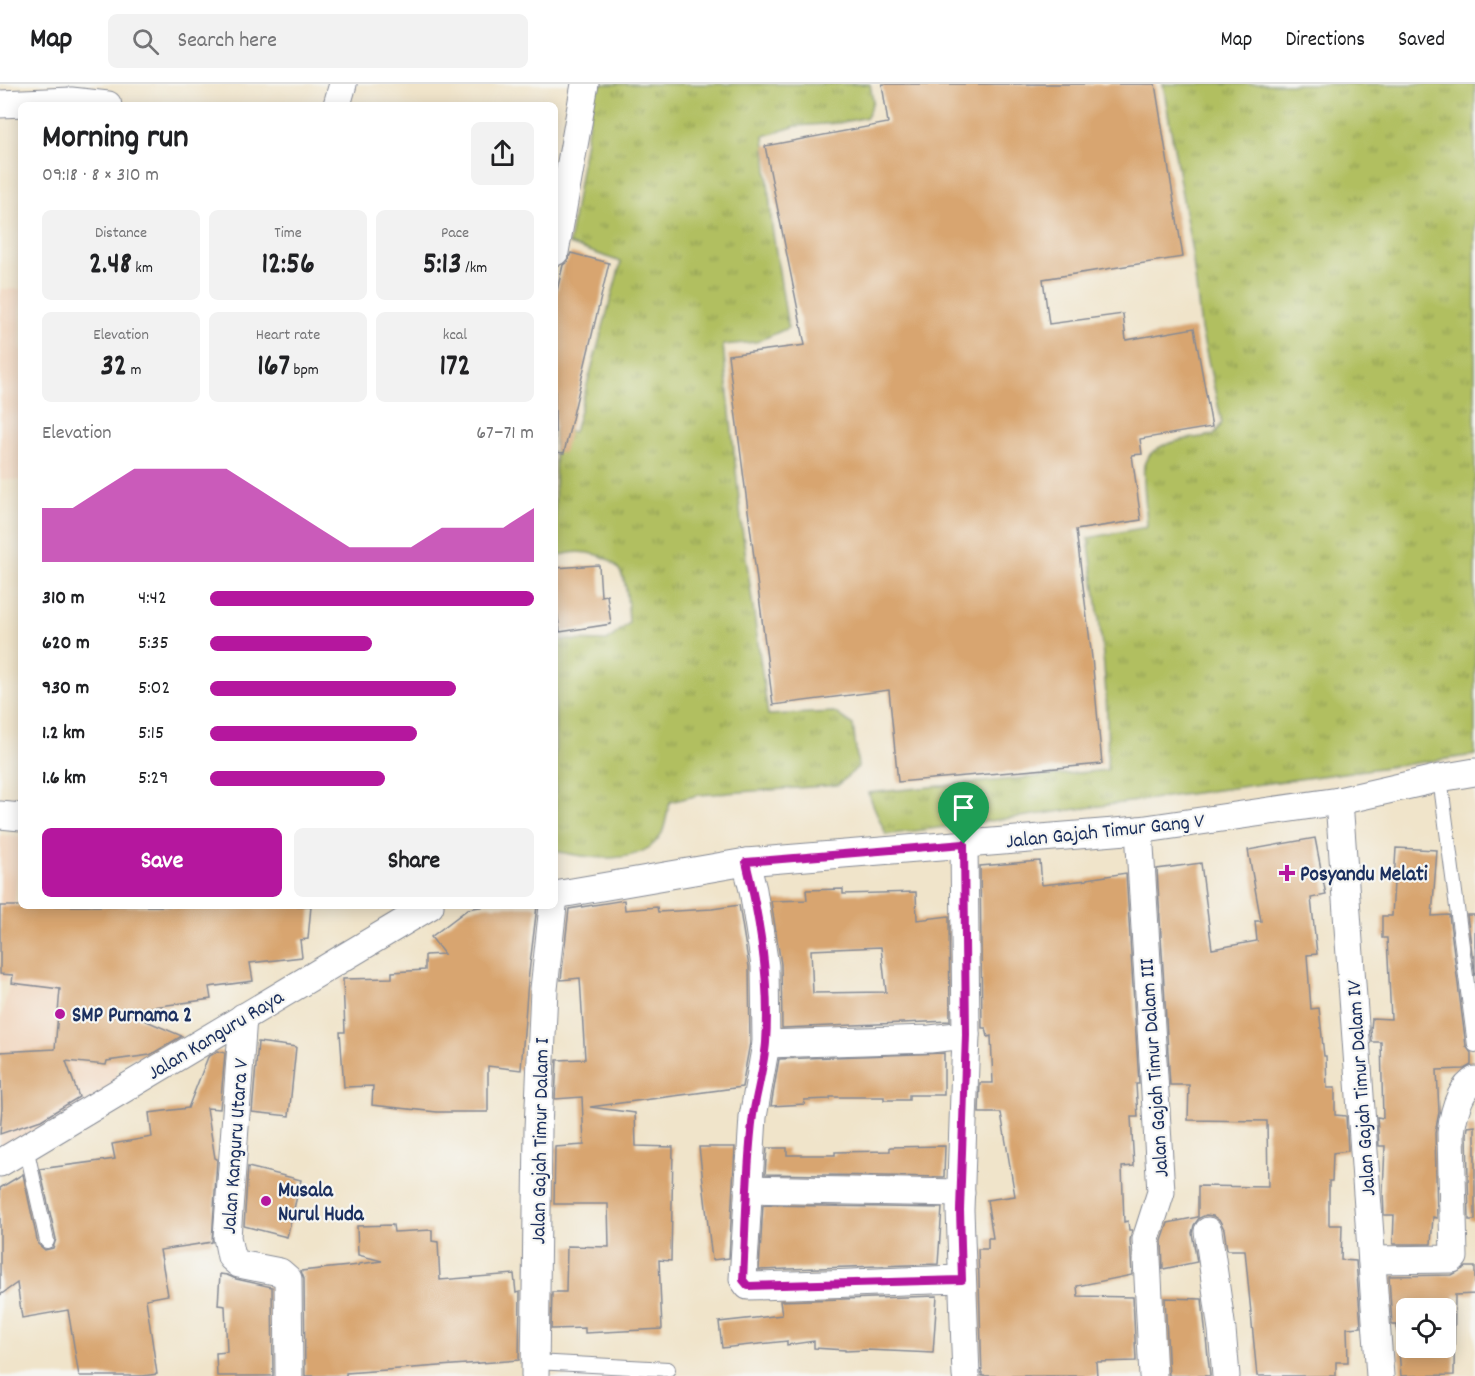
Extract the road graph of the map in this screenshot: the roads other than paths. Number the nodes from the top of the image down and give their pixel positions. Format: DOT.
graph roads {
  1 [pos="343,84"];
  2 [pos="585,84"];
  3 [pos="72,93"];
  4 [pos="99,102"];
  5 [pos="339,102"];
  6 [pos="0,104"];
  7 [pos="558,235"];
  8 [pos="1475,772"];
  9 [pos="1440,778"];
  10 [pos="1339,801"];
  11 [pos="0,815"];
  12 [pos="18,817"];
  13 [pos="1139,830"];
  14 [pos="964,844"];
  15 [pos="746,862"];
  16 [pos="558,895"];
  17 [pos="425,909"];
  18 [pos="553,909"];
  19 [pos="243,1017"];
  20 [pos="966,1035"];
  21 [pos="766,1044"];
  22 [pos="1475,1045"];
  23 [pos="1475,1080"];
  24 [pos="26,1147"];
  25 [pos="0,1162"];
  26 [pos="748,1189"];
  27 [pos="961,1193"];
  28 [pos="1208,1231"];
  29 [pos="47,1240"];
  30 [pos="1372,1260"];
  31 [pos="962,1280"];
  32 [pos="535,1369"];
  33 [pos="668,1369"];
  34 [pos="289,1376"];
  35 [pos="966,1376"];
  36 [pos="1153,1376"];
  37 [pos="1226,1376"];
  38 [pos="1380,1376"];
  1 -- 5 [label="street"];
  2 -- 7 [label="street"];
  3 -- 4 [label="street"];
  3 -- 6 [label="street"];
  8 -- 9 [label="street, Jalan Gajah Timur Gang V"];
  9 -- 10 [label="street, Jalan Gajah Timur Gang V"];
  9 -- 22 [label="lane"];
  10 -- 13 [label="street, Jalan Gajah Timur Gang V"];
  10 -- 30 [label="street, Jalan Gajah Timur Dalam IV"];
  11 -- 12 [label="street"];
  13 -- 14 [label="street, Jalan Gajah Timur Gang V"];
  13 -- 36 [label="street, Jalan Gajah Timur Dalam III"];
  14 -- 15 [label="street, Jalan Gajah Timur Gang V"];
  14 -- 20 [label="street"];
  15 -- 16 [label="street, Jalan Gajah Timur Gang V"];
  15 -- 21 [label="street"];
  17 -- 19 [label="street, Jalan Kanguru Raya"];
  18 -- 32 [label="street, Jalan Gajah Timur Dalam I"];
  19 -- 24 [label="street, Jalan Kanguru Raya"];
  19 -- 34 [label="street, Jalan Kanguru Utara V"];
  20 -- 21 [label="street"];
  20 -- 27 [label="street"];
  21 -- 26 [label="street"];
  23 -- 30 [label="street"];
  24 -- 25 [label="street, Jalan Kanguru Raya"];
  24 -- 29 [label="lane"];
  26 -- 27 [label="street"];
  26 -- 31 [label="street"];
  27 -- 31 [label="street"];
  28 -- 37 [label="street"];
  30 -- 38 [label="street, Jalan Gajah Timur Dalam IV"];
  31 -- 35 [label="street"];
  32 -- 33 [label="lane"];
}
